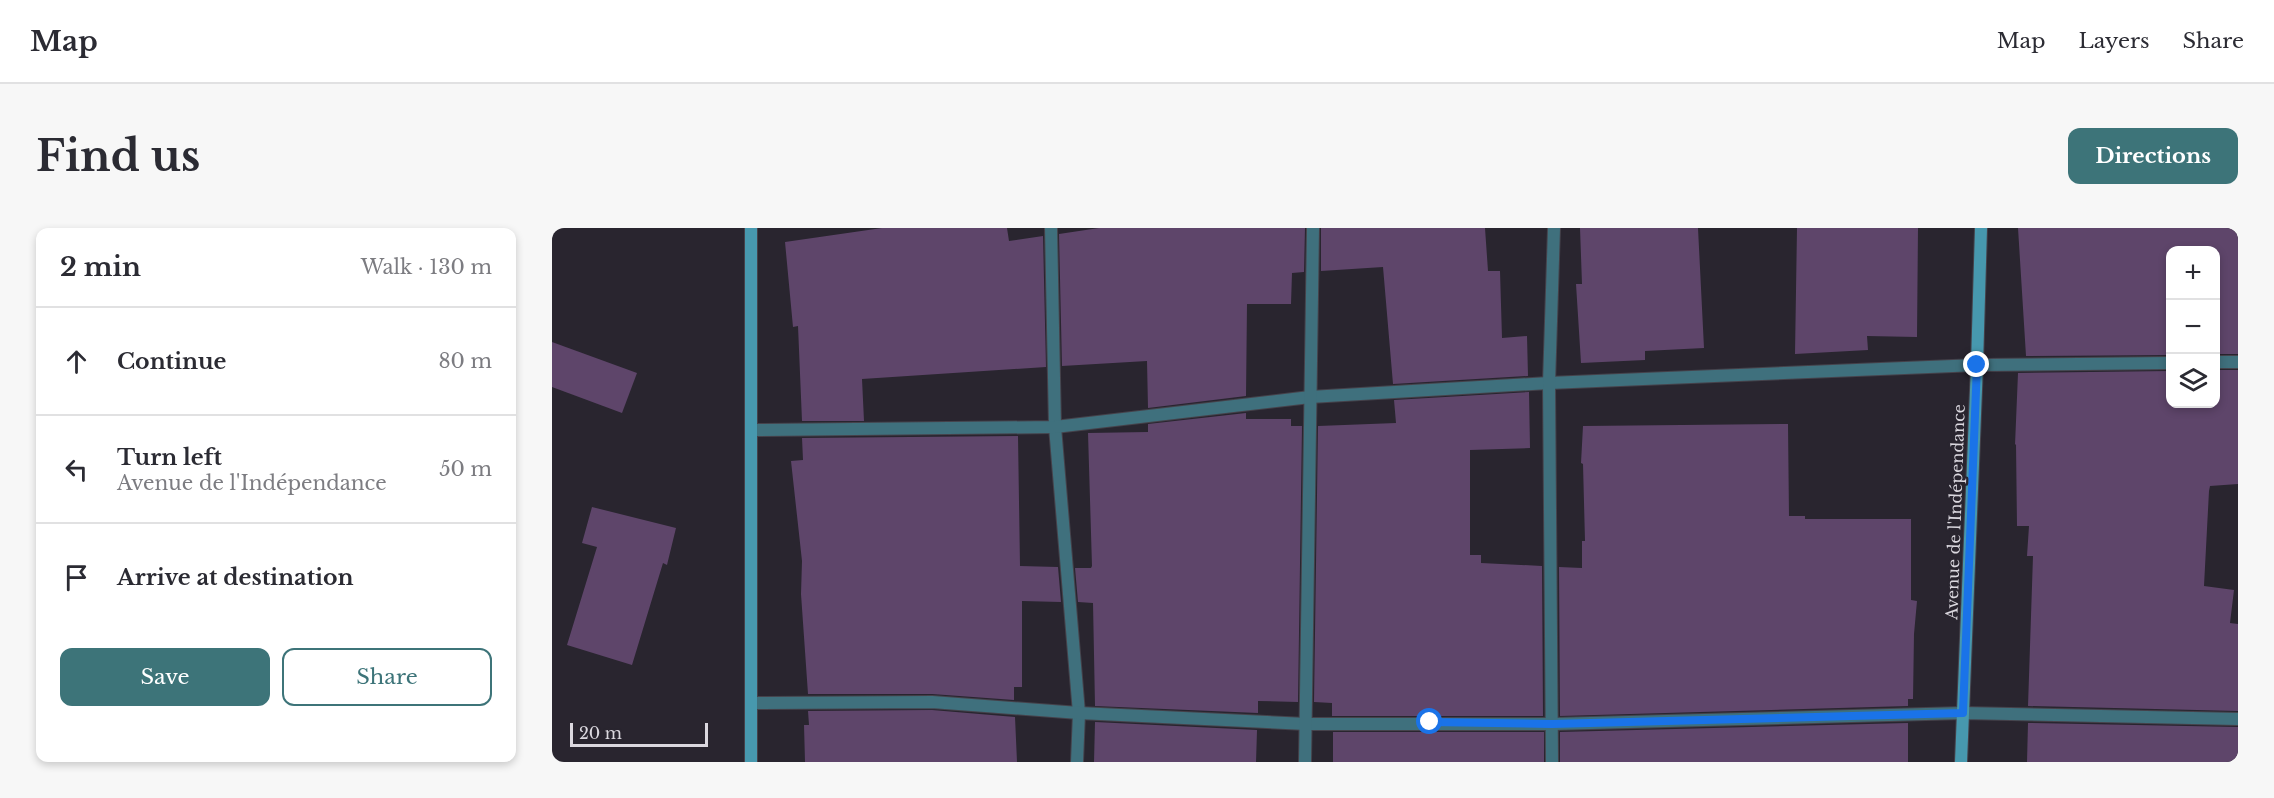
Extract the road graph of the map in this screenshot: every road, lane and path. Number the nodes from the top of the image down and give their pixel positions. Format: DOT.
graph roads {
  1 [pos="751,228"];
  2 [pos="1051,228"];
  3 [pos="1313,228"];
  4 [pos="1554,228"];
  5 [pos="1981,228"];
  6 [pos="2220,362"];
  7 [pos="2238,362"];
  8 [pos="2166,363"];
  9 [pos="1977,365"];
  10 [pos="1549,383"];
  11 [pos="1310,397"];
  12 [pos="1055,427"];
  13 [pos="753,430"];
  14 [pos="751,703"];
  15 [pos="1079,713"];
  16 [pos="1963,713"];
  17 [pos="2238,719"];
  18 [pos="1306,723"];
  19 [pos="1552,724"];
  20 [pos="751,762"];
  21 [pos="1077,762"];
  22 [pos="1305,762"];
  23 [pos="1552,762"];
  24 [pos="1961,762"];
  1 -- 13 [label="main road"];
  2 -- 12 [label="street"];
  3 -- 11 [label="street"];
  4 -- 10 [label="street"];
  5 -- 9 [label="main road, Avenue de l'Indépendance"];
  6 -- 7 [label="street"];
  8 -- 9 [label="street"];
  9 -- 10 [label="street"];
  9 -- 16 [label="main road, Avenue de l'Indépendance"];
  10 -- 11 [label="street"];
  10 -- 19 [label="street"];
  11 -- 12 [label="street"];
  11 -- 18 [label="street"];
  12 -- 13 [label="street"];
  12 -- 15 [label="street"];
  13 -- 14 [label="main road"];
  14 -- 15 [label="street"];
  14 -- 20 [label="main road"];
  15 -- 18 [label="street"];
  15 -- 21 [label="street"];
  16 -- 17 [label="street"];
  16 -- 19 [label="street"];
  16 -- 24 [label="main road, Avenue de l'Indépendance"];
  18 -- 19 [label="street"];
  18 -- 22 [label="street"];
  19 -- 23 [label="street"];
}
